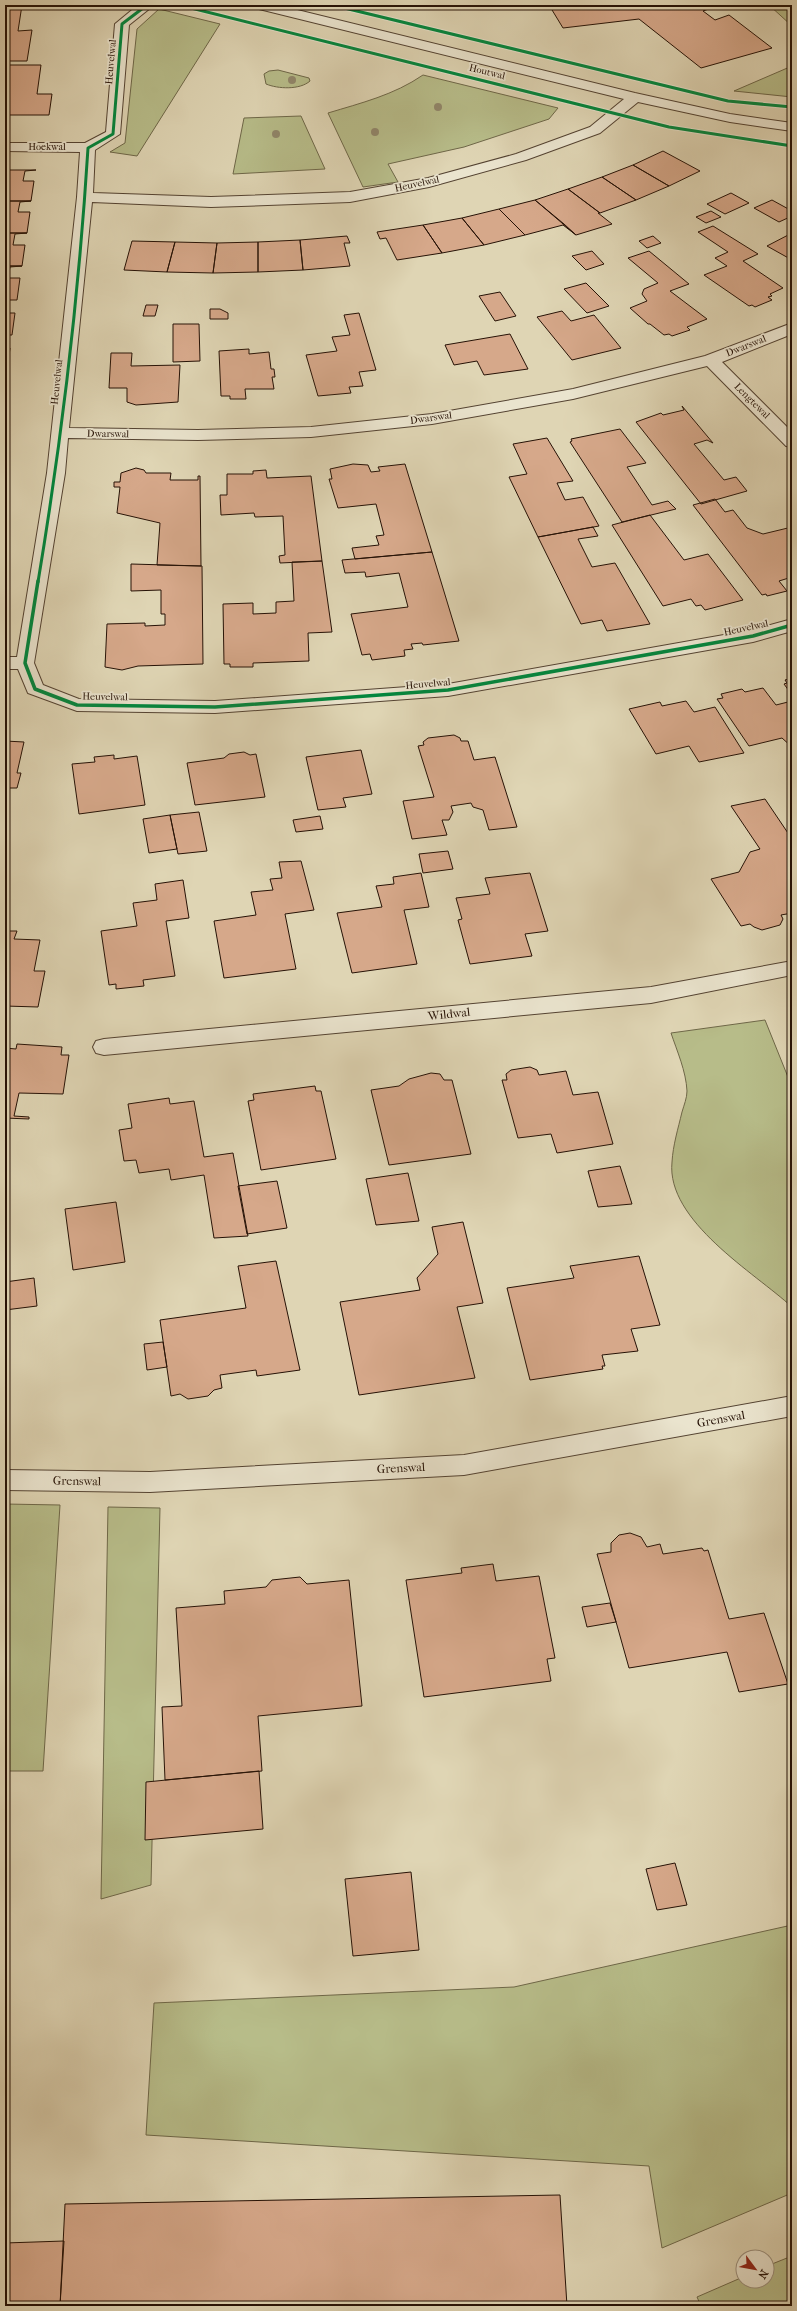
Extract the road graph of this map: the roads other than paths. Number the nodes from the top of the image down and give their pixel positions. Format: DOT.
graph roads {
  1 [pos="147,5"];
  2 [pos="260,5"];
  3 [pos="635,96"];
  4 [pos="792,127"];
  5 [pos="5,147"];
  6 [pos="88,148"];
  7 [pos="85,197"];
  8 [pos="792,328"];
  9 [pos="711,360"];
  10 [pos="59,434"];
  11 [pos="792,442"];
  12 [pos="792,625"];
  13 [pos="5,663"];
  14 [pos="25,663"];
  15 [pos="792,968"];
  16 [pos="104,1047"];
  17 [pos="792,1406"];
  18 [pos="5,1480"];
  1 -- 6 [label="street, Heuvelwal"];
  2 -- 3 [label="street, Houtwal"];
  3 -- 4 [label="street, Houtwal"];
  3 -- 7 [label="street, Heuvelwal"];
  5 -- 6 [label="street, Hoekwal"];
  6 -- 7 [label="street, Heuvelwal"];
  7 -- 10 [label="street, Heuvelwal"];
  8 -- 9 [label="street, Dwarswal"];
  9 -- 10 [label="street, Dwarswal"];
  9 -- 11 [label="street, Lengtewal"];
  10 -- 14 [label="street, Heuvelwal"];
  12 -- 14 [label="street, Heuvelwal"];
  13 -- 14 [label="street"];
  15 -- 16 [label="street, Wildwal"];
  17 -- 18 [label="street, Grenswal"];
}
